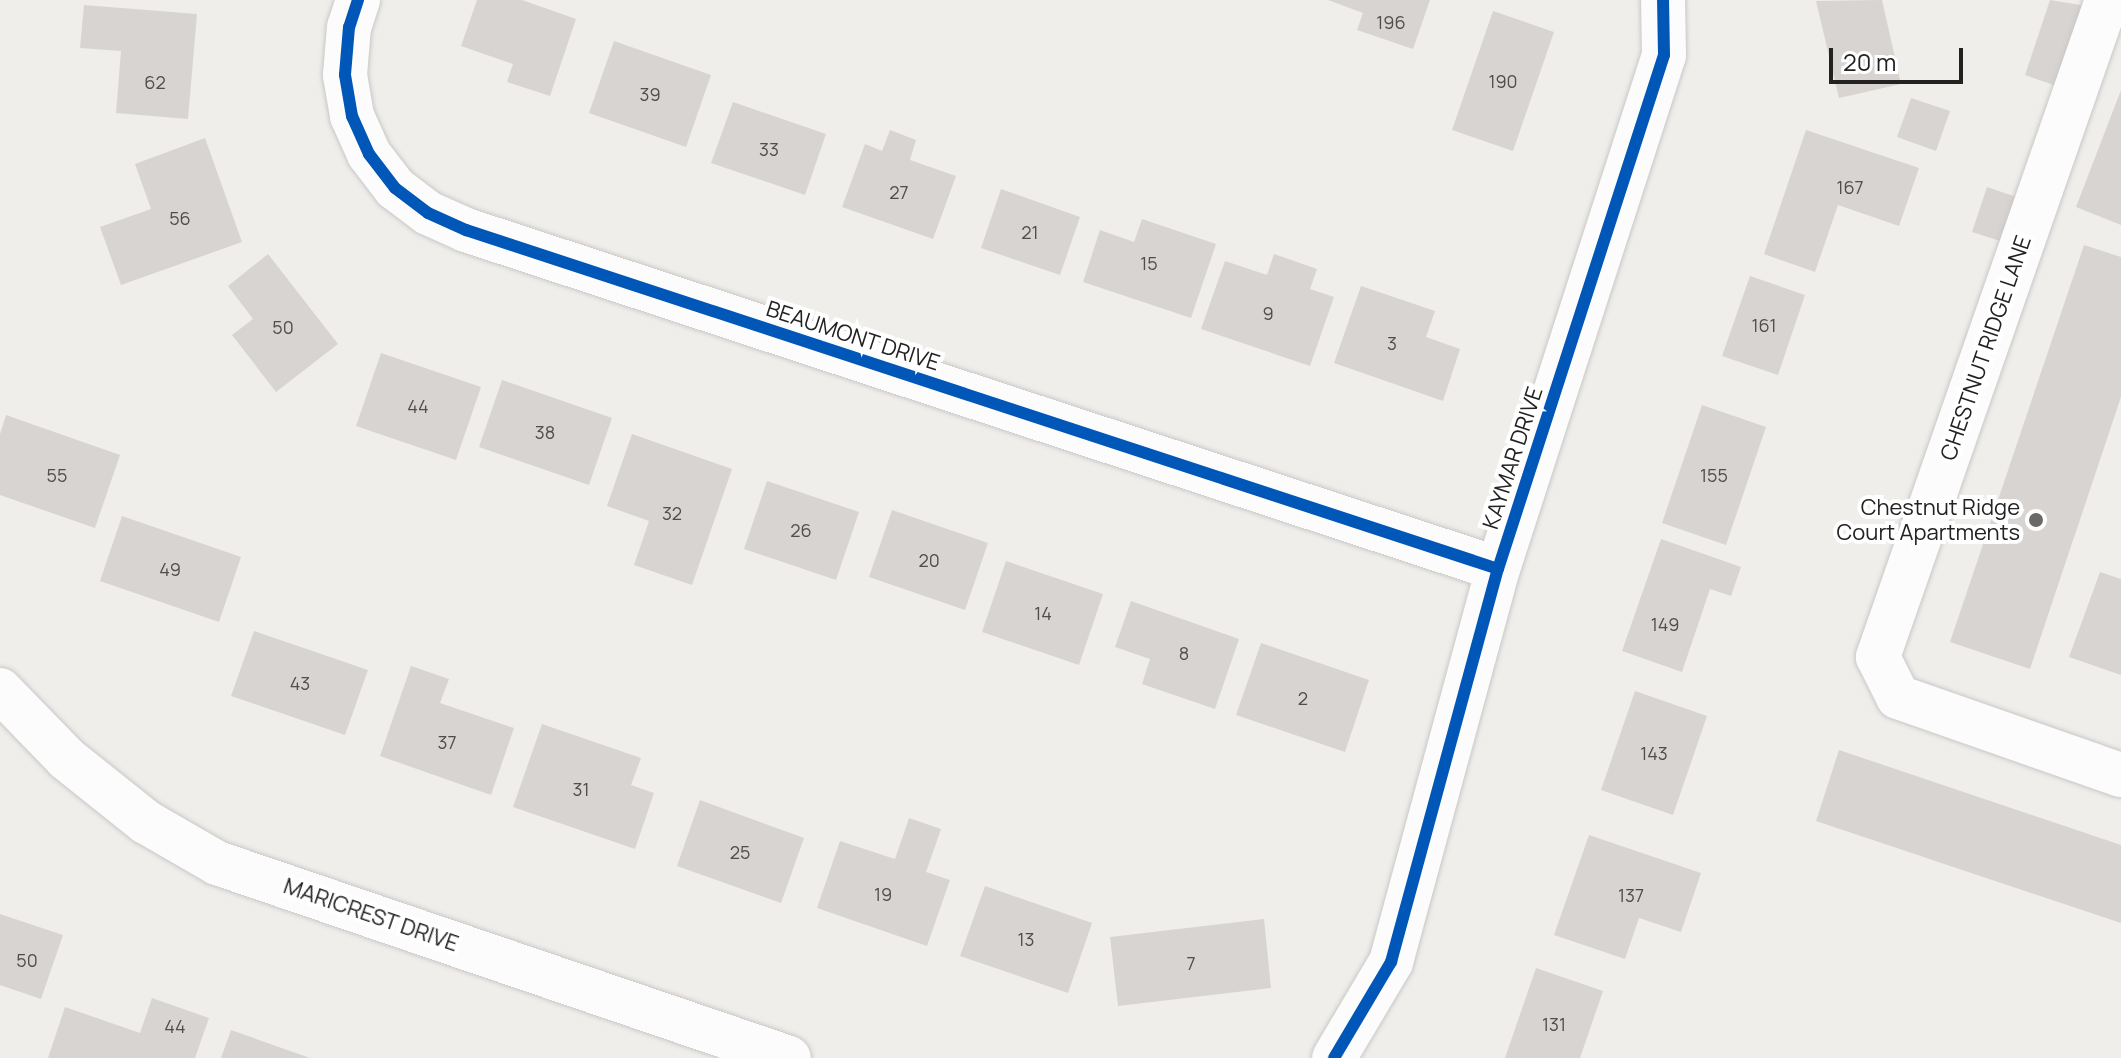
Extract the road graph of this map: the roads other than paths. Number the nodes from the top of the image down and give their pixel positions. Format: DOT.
graph roads {
  1 [pos="358,0"];
  2 [pos="1663,0"];
  3 [pos="2107,0"];
  4 [pos="1498,569"];
  5 [pos="0,690"];
  6 [pos="2121,775"];
  7 [pos="789,1058"];
  8 [pos="1334,1058"];
  1 -- 4 [label="street, BEAUMONT DRIVE"];
  2 -- 4 [label="street, KAYMAR DRIVE"];
  3 -- 6 [label="street, CHESTNUT RIDGE LANE"];
  4 -- 8 [label="street, KAYMAR DRIVE"];
  5 -- 7 [label="street, MARICREST DRIVE"];
}
